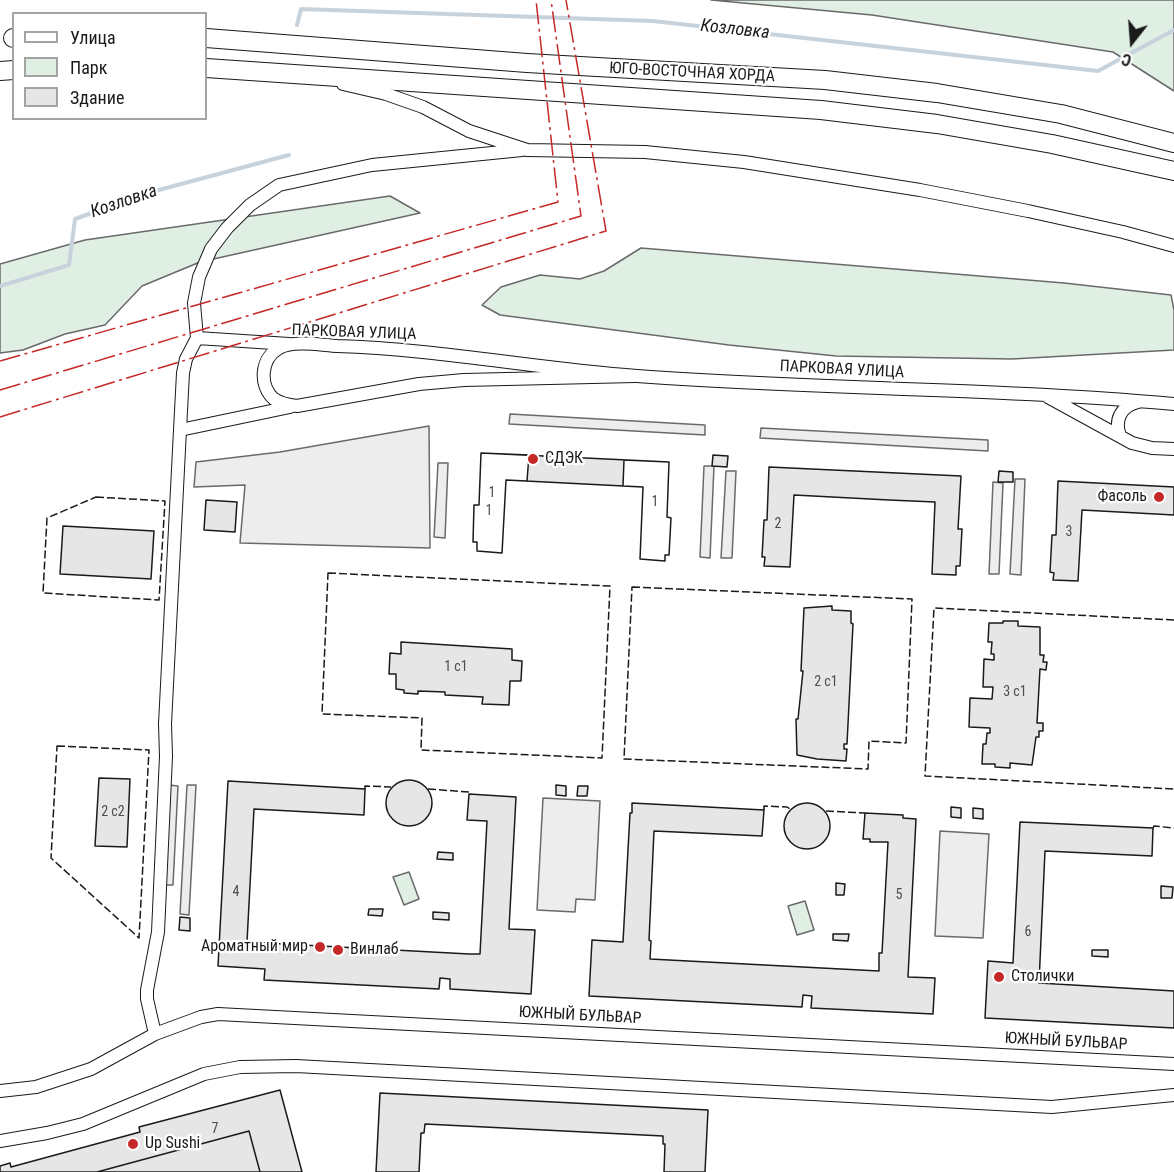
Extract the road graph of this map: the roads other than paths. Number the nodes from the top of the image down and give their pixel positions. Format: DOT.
graph roads {
  1 [pos="207,38"];
  2 [pos="207,68"];
  3 [pos="252,70"];
  4 [pos="1061,114"];
  5 [pos="1174,130"];
  6 [pos="1174,144"];
  7 [pos="527,150"];
  8 [pos="1174,171"];
  9 [pos="1174,246"];
  10 [pos="197,338"];
  11 [pos="297,345"];
  12 [pos="635,376"];
  13 [pos="1047,396"];
  14 [pos="1142,401"];
  15 [pos="1174,404"];
  16 [pos="297,406"];
  17 [pos="180,430"];
  18 [pos="1120,436"];
  19 [pos="1174,449"];
  20 [pos="154,1034"];
  21 [pos="1174,1064"];
  22 [pos="0,1091"];
  23 [pos="1174,1095"];
  24 [pos="0,1141"];
  1 -- 4 [label="main road, ЮГО-ВОСТОЧНАЯ ХОРДА"];
  2 -- 3 [label="main road, ЮГО-ВОСТОЧНАЯ ХОРДА"];
  3 -- 7 [label="street"];
  3 -- 8 [label="main road, ЮГО-ВОСТОЧНАЯ ХОРДА"];
  4 -- 5 [label="main road"];
  4 -- 6 [label="main road, ЮГО-ВОСТОЧНАЯ ХОРДА"];
  7 -- 9 [label="street"];
  7 -- 10 [label="street"];
  10 -- 11 [label="street"];
  10 -- 17 [label="street"];
  11 -- 12 [label="street, ПАРКОВАЯ УЛИЦА"];
  11 -- 16 [label="street, ПАРКОВАЯ УЛИЦА"];
  12 -- 13 [label="street, ПАРКОВАЯ УЛИЦА"];
  12 -- 16 [label="street, ПАРКОВАЯ УЛИЦА"];
  13 -- 14 [label="street, ПАРКОВАЯ УЛИЦА"];
  13 -- 18 [label="street, ПАРКОВАЯ УЛИЦА"];
  14 -- 15 [label="street, ПАРКОВАЯ УЛИЦА"];
  14 -- 18 [label="street"];
  16 -- 17 [label="street"];
  17 -- 20 [label="street"];
  18 -- 19 [label="street, ПАРКОВАЯ УЛИЦА"];
  20 -- 21 [label="street, ЮЖНЫЙ БУЛЬВАР"];
  20 -- 22 [label="street, ЮЖНЫЙ БУЛЬВАР"];
  23 -- 24 [label="street"];
}
